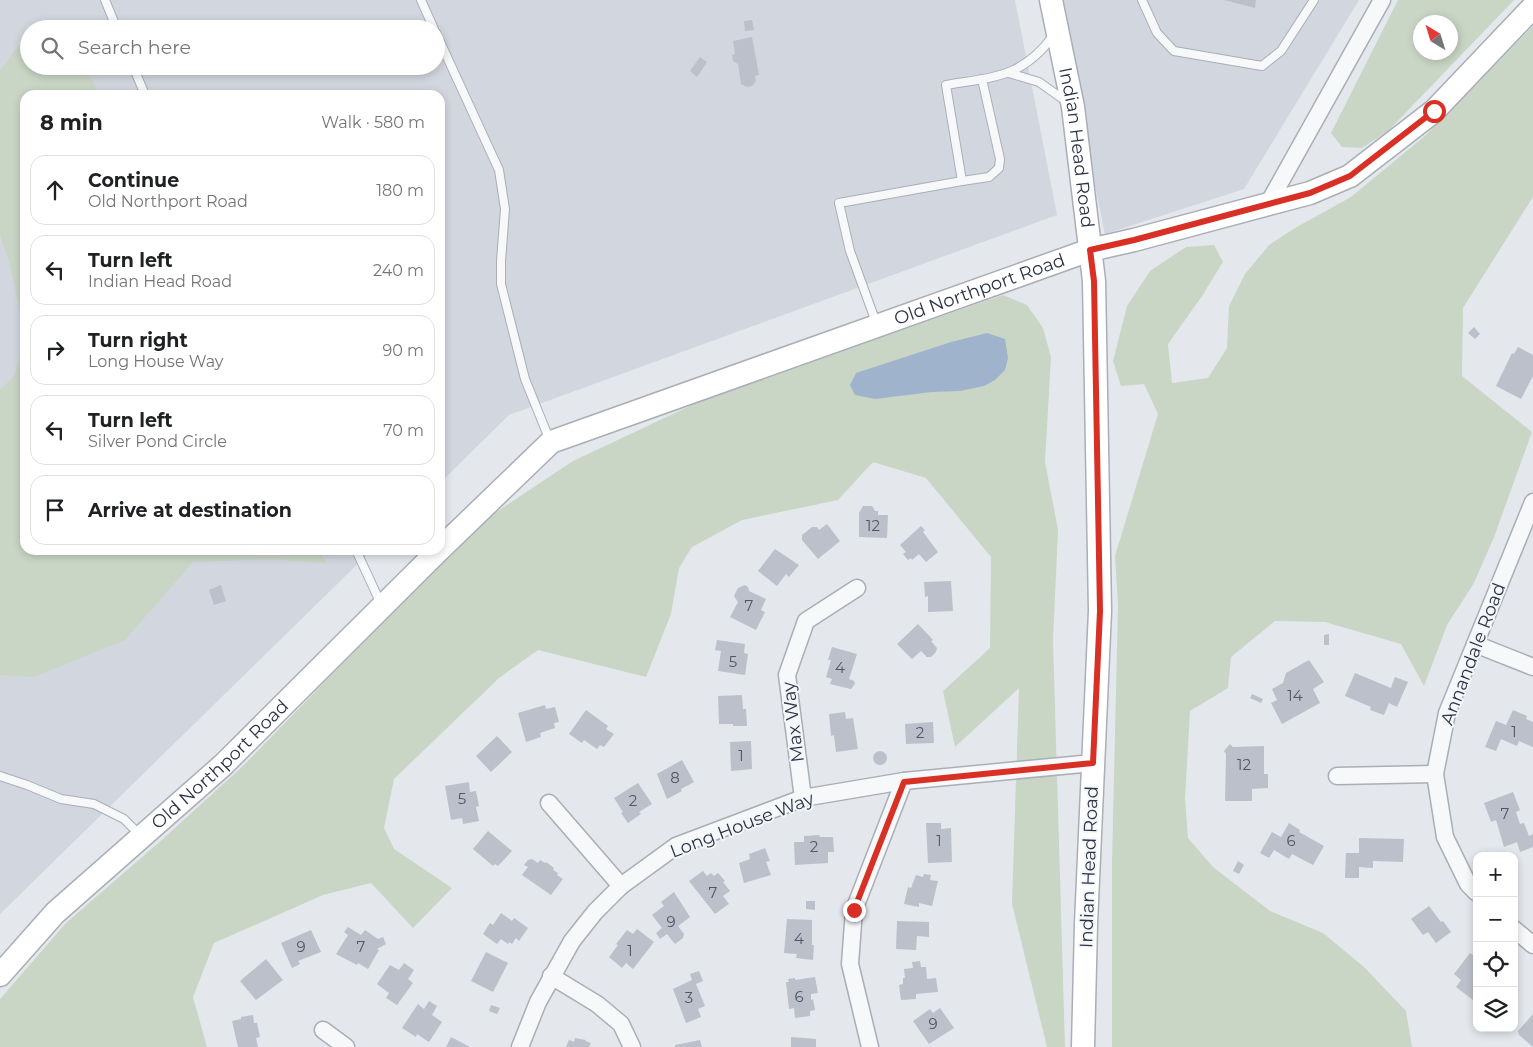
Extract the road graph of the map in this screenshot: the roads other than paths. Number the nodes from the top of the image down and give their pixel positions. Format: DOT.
graph roads {
  1 [pos="105,0"];
  2 [pos="421,0"];
  3 [pos="1051,0"];
  4 [pos="1142,0"];
  5 [pos="1314,0"];
  6 [pos="1382,0"];
  7 [pos="1533,7"];
  8 [pos="113,20"];
  9 [pos="430,20"];
  10 [pos="1058,31"];
  11 [pos="445,53"];
  12 [pos="1009,73"];
  13 [pos="137,75"];
  14 [pos="982,79"];
  15 [pos="143,90"];
  16 [pos="1073,106"];
  17 [pos="962,180"];
  18 [pos="1268,204"];
  19 [pos="1090,250"];
  20 [pos="877,327"];
  21 [pos="551,442"];
  22 [pos="1533,502"];
  23 [pos="445,543"];
  24 [pos="358,555"];
  25 [pos="433,555"];
  26 [pos="858,588"];
  27 [pos="382,606"];
  28 [pos="1475,644"];
  29 [pos="1533,667"];
  30 [pos="1093,763"];
  31 [pos="1435,774"];
  32 [pos="0,776"];
  33 [pos="1337,776"];
  34 [pos="904,782"];
  35 [pos="803,798"];
  36 [pos="549,803"];
  37 [pos="141,836"];
  38 [pos="621,886"];
  39 [pos="1473,889"];
  40 [pos="1518,932"];
  41 [pos="1533,945"];
  42 [pos="0,975"];
  43 [pos="551,976"];
  44 [pos="323,1030"];
  45 [pos="346,1047"];
  46 [pos="520,1047"];
  47 [pos="632,1047"];
  48 [pos="870,1047"];
  49 [pos="1083,1047"];
  1 -- 8 [label="lane"];
  2 -- 9 [label="lane"];
  3 -- 10 [label="main road, Indian Head Road"];
  4 -- 5 [label="lane"];
  6 -- 18 [label="street"];
  7 -- 18 [label="main road, Old Northport Road"];
  10 -- 12 [label="lane"];
  10 -- 16 [label="main road, Indian Head Road"];
  11 -- 21 [label="lane"];
  12 -- 14 [label="lane"];
  12 -- 16 [label="lane"];
  13 -- 15 [label="lane"];
  14 -- 17 [label="lane"];
  14 -- 17 [label="lane"];
  16 -- 19 [label="main road, Indian Head Road"];
  17 -- 20 [label="lane"];
  18 -- 19 [label="main road, Old Northport Road"];
  19 -- 20 [label="main road, Old Northport Road"];
  19 -- 30 [label="main road, Indian Head Road"];
  20 -- 21 [label="main road, Old Northport Road"];
  21 -- 23 [label="main road, Old Northport Road"];
  22 -- 28 [label="street, Annandale Road"];
  24 -- 27 [label="lane"];
  25 -- 27 [label="main road, Old Northport Road"];
  26 -- 35 [label="street, Max Way"];
  27 -- 37 [label="main road, Old Northport Road"];
  28 -- 29 [label="street"];
  28 -- 31 [label="street, Annandale Road"];
  30 -- 34 [label="street, Long House Way"];
  30 -- 49 [label="main road, Indian Head Road"];
  31 -- 33 [label="street"];
  31 -- 39 [label="street, Annandale Road"];
  32 -- 37 [label="lane"];
  34 -- 35 [label="street, Long House Way"];
  34 -- 48 [label="street"];
  35 -- 38 [label="street, Long House Way"];
  36 -- 38 [label="street"];
  37 -- 42 [label="main road, Old Northport Road"];
  38 -- 43 [label="street, Long House Way"];
  40 -- 41 [label="street"];
  43 -- 46 [label="street, Long House Way"];
  43 -- 47 [label="street"];
  44 -- 45 [label="street"];
}
